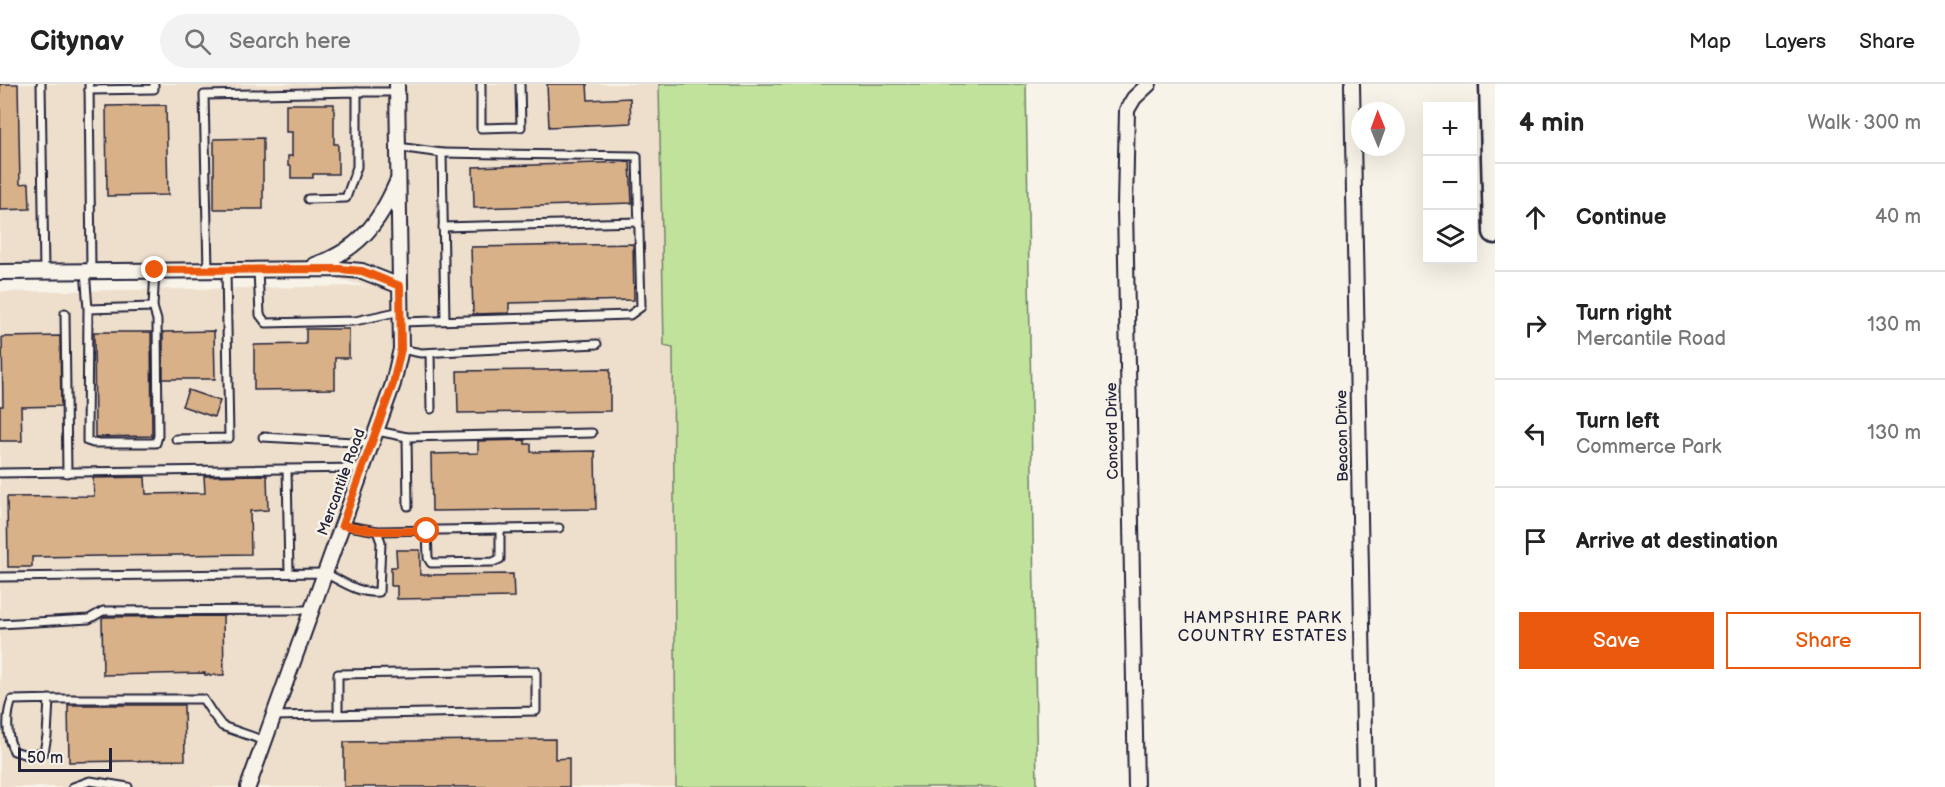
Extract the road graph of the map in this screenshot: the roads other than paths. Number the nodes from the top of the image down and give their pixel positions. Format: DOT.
graph roads {
  1 [pos="41,84"];
  2 [pos="154,84"];
  3 [pos="481,84"];
  4 [pos="520,84"];
  5 [pos="1149,84"];
  6 [pos="1352,84"];
  7 [pos="1491,84"];
  8 [pos="89,87"];
  9 [pos="397,88"];
  10 [pos="357,92"];
  11 [pos="398,147"];
  12 [pos="442,153"];
  13 [pos="399,177"];
  14 [pos="308,199"];
  15 [pos="639,222"];
  16 [pos="443,227"];
  17 [pos="1495,232"];
  18 [pos="88,270"];
  19 [pos="155,270"];
  20 [pos="208,270"];
  21 [pos="226,270"];
  22 [pos="258,270"];
  23 [pos="301,270"];
  24 [pos="44,271"];
  25 [pos="0,272"];
  26 [pos="400,286"];
  27 [pos="153,307"];
  28 [pos="88,309"];
  29 [pos="65,313"];
  30 [pos="401,316"];
  31 [pos="445,321"];
  32 [pos="597,344"];
  33 [pos="401,349"];
  34 [pos="430,353"];
  35 [pos="431,409"];
  36 [pos="592,433"];
  37 [pos="407,436"];
  38 [pos="263,437"];
  39 [pos="374,437"];
  40 [pos="176,439"];
  41 [pos="363,468"];
  42 [pos="287,469"];
  43 [pos="67,472"];
  44 [pos="0,473"];
  45 [pos="408,506"];
  46 [pos="342,525"];
  47 [pos="559,528"];
  48 [pos="500,529"];
  49 [pos="377,531"];
  50 [pos="427,531"];
  51 [pos="289,573"];
  52 [pos="325,573"];
  53 [pos="0,577"];
  54 [pos="312,610"];
  55 [pos="0,624"];
  56 [pos="49,699"];
  57 [pos="338,714"];
  58 [pos="274,716"];
  59 [pos="265,741"];
  60 [pos="73,787"];
  61 [pos="128,787"];
  62 [pos="248,787"];
  63 [pos="1136,787"];
  64 [pos="1365,787"];
  1 -- 24 [label="lane"];
  2 -- 8 [label="lane"];
  3 -- 4 [label="lane"];
  5 -- 63 [label="street, Concord Drive"];
  6 -- 64 [label="street, Beacon Drive"];
  7 -- 17 [label="main road"];
  8 -- 18 [label="lane"];
  9 -- 10 [label="lane"];
  9 -- 11 [label="street, Mercantile Road"];
  10 -- 14 [label="lane"];
  10 -- 20 [label="lane"];
  11 -- 12 [label="lane"];
  11 -- 13 [label="street, Mercantile Road"];
  12 -- 15 [label="lane"];
  12 -- 16 [label="lane"];
  13 -- 23 [label="street"];
  13 -- 26 [label="street, Mercantile Road"];
  15 -- 16 [label="lane"];
  15 -- 31 [label="lane"];
  16 -- 31 [label="lane"];
  18 -- 19 [label="street"];
  18 -- 24 [label="street"];
  18 -- 28 [label="lane"];
  19 -- 20 [label="street"];
  19 -- 27 [label="lane"];
  20 -- 21 [label="street"];
  21 -- 22 [label="street"];
  21 -- 40 [label="lane"];
  22 -- 23 [label="street"];
  22 -- 30 [label="lane"];
  23 -- 26 [label="street"];
  24 -- 25 [label="street"];
  26 -- 30 [label="street, Mercantile Road"];
  27 -- 28 [label="lane"];
  27 -- 28 [label="lane"];
  29 -- 43 [label="lane"];
  30 -- 31 [label="lane"];
  30 -- 33 [label="street, Mercantile Road"];
  32 -- 34 [label="lane"];
  33 -- 34 [label="lane"];
  33 -- 39 [label="street, Mercantile Road"];
  34 -- 35 [label="lane"];
  36 -- 37 [label="lane"];
  37 -- 39 [label="lane"];
  37 -- 45 [label="lane"];
  38 -- 39 [label="lane"];
  39 -- 41 [label="street, Mercantile Road"];
  41 -- 42 [label="lane"];
  41 -- 46 [label="street, Mercantile Road"];
  42 -- 43 [label="lane"];
  42 -- 51 [label="lane"];
  43 -- 44 [label="lane"];
  46 -- 49 [label="lane"];
  46 -- 52 [label="street, Mercantile Road"];
  47 -- 48 [label="lane"];
  48 -- 50 [label="lane"];
  48 -- 50 [label="lane"];
  49 -- 50 [label="lane"];
  49 -- 52 [label="lane"];
  51 -- 52 [label="lane"];
  51 -- 53 [label="lane"];
  52 -- 54 [label="street, Mercantile Road"];
  54 -- 55 [label="lane"];
  54 -- 58 [label="street, Mercantile Road"];
  56 -- 56 [label="lane"];
  56 -- 59 [label="lane"];
  57 -- 57 [label="lane"];
  57 -- 58 [label="lane"];
  58 -- 59 [label="street, Mercantile Road"];
  59 -- 62 [label="street, Mercantile Road"];
  60 -- 61 [label="lane"];
}
